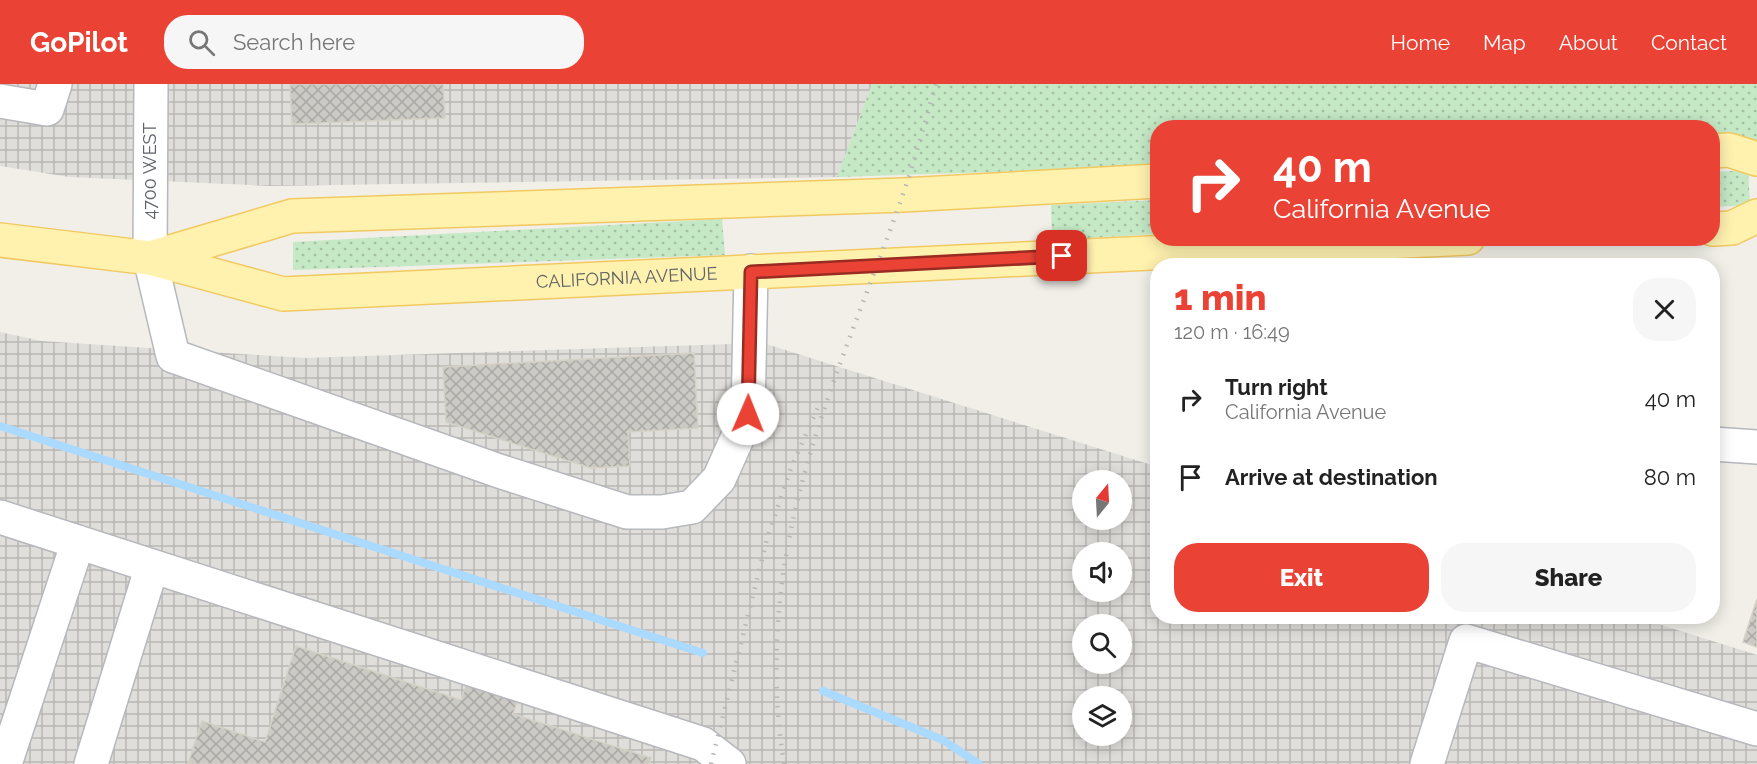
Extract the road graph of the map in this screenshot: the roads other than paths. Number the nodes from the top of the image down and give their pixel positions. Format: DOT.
graph roads {
  1 [pos="55,84"];
  2 [pos="151,84"];
  3 [pos="0,101"];
  4 [pos="1720,151"];
  5 [pos="1757,159"];
  6 [pos="1150,181"];
  7 [pos="1757,216"];
  8 [pos="1720,229"];
  9 [pos="0,240"];
  10 [pos="1299,246"];
  11 [pos="150,258"];
  12 [pos="751,272"];
  13 [pos="1720,444"];
  14 [pos="1757,447"];
  15 [pos="0,517"];
  16 [pos="78,542"];
  17 [pos="152,566"];
  18 [pos="1757,729"];
  19 [pos="5,764"];
  20 [pos="91,764"];
  21 [pos="729,764"];
  22 [pos="1427,764"];
  1 -- 3 [label="street"];
  2 -- 11 [label="street, 4700 WEST"];
  4 -- 5 [label="main road"];
  6 -- 11 [label="main road, CALIFORNIA AVENUE"];
  7 -- 8 [label="main road"];
  9 -- 11 [label="main road, CALIFORNIA AVENUE"];
  10 -- 12 [label="main road, CALIFORNIA AVENUE"];
  11 -- 12 [label="main road, CALIFORNIA AVENUE"];
  11 -- 12 [label="street, 4700 WEST"];
  13 -- 14 [label="street"];
  15 -- 16 [label="street"];
  16 -- 17 [label="street"];
  16 -- 19 [label="street"];
  17 -- 20 [label="street"];
  17 -- 21 [label="street"];
  18 -- 22 [label="street"];
}
